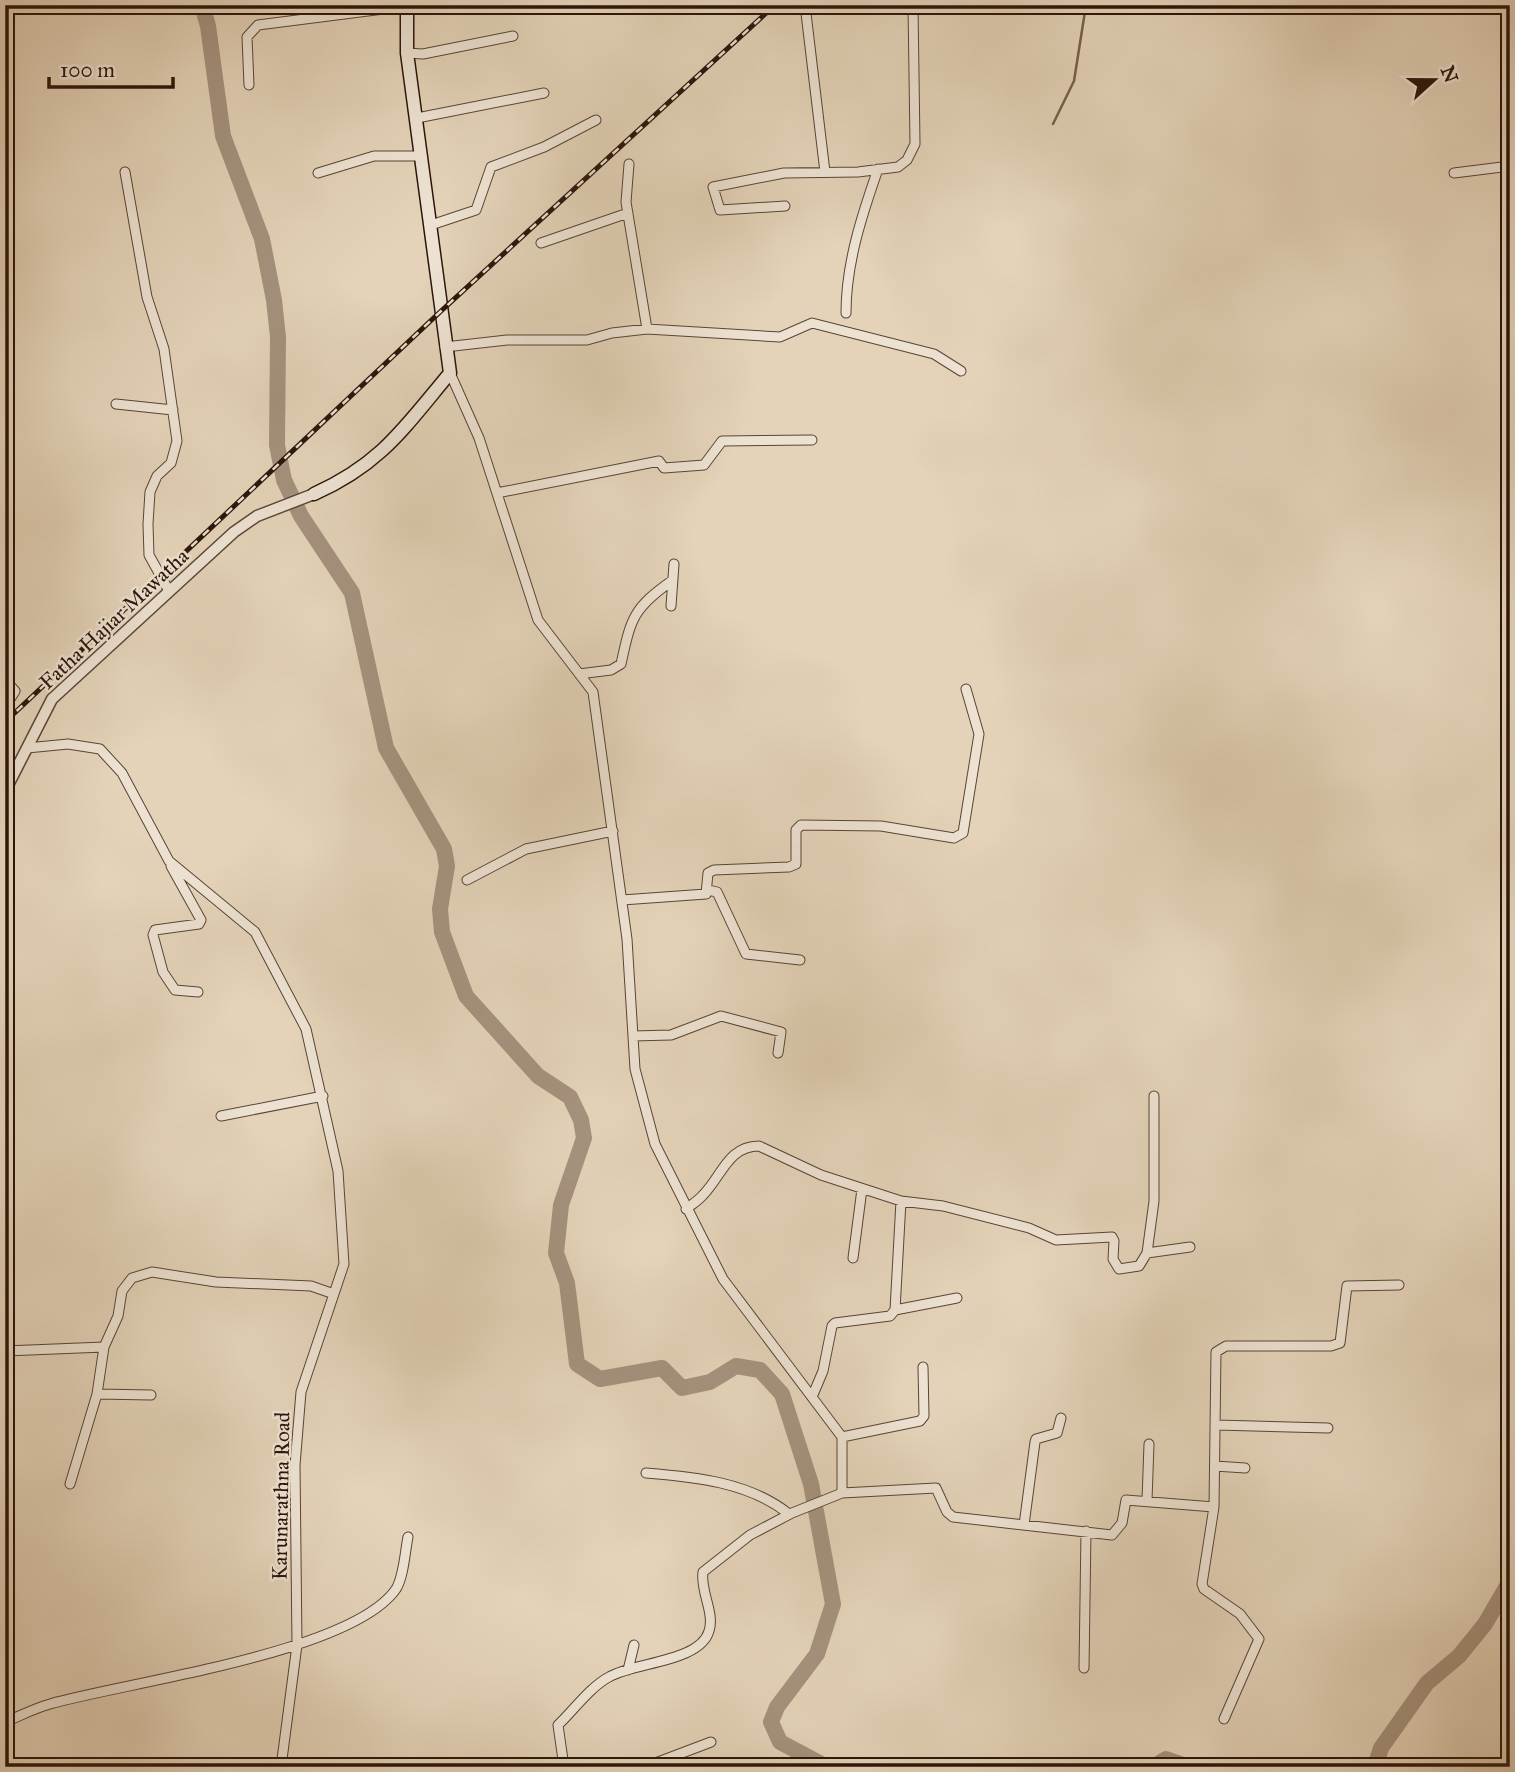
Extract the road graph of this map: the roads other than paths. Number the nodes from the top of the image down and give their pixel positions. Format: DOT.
graph roads {
  1 [pos="805,5"];
  2 [pos="913,5"];
  3 [pos="407,6"];
  4 [pos="513,36"];
  5 [pos="407,53"];
  6 [pos="249,85"];
  7 [pos="544,93"];
  8 [pos="417,118"];
  9 [pos="596,120"];
  10 [pos="422,156"];
  11 [pos="629,164"];
  12 [pos="1510,166"];
  13 [pos="878,169"];
  14 [pos="125,172"];
  15 [pos="825,172"];
  16 [pos="318,173"];
  17 [pos="1454,173"];
  18 [pos="785,206"];
  19 [pos="628,213"];
  20 [pos="431,225"];
  21 [pos="541,243"];
  22 [pos="846,313"];
  23 [pos="647,330"];
  24 [pos="445,347"];
  25 [pos="961,371"];
  26 [pos="450,373"];
  27 [pos="116,404"];
  28 [pos="173,410"];
  29 [pos="811,440"];
  30 [pos="496,493"];
  31 [pos="314,494"];
  32 [pos="674,564"];
  33 [pos="673,580"];
  34 [pos="169,591"];
  35 [pos="671,607"];
  36 [pos="579,674"];
  37 [pos="5,680"];
  38 [pos="966,689"];
  39 [pos="5,708"];
  40 [pos="27,748"];
  41 [pos="5,791"];
  42 [pos="613,831"];
  43 [pos="169,861"];
  44 [pos="467,880"];
  45 [pos="708,890"];
  46 [pos="622,901"];
  47 [pos="800,960"];
  48 [pos="198,992"];
  49 [pos="633,1036"];
  50 [pos="778,1053"];
  51 [pos="323,1096"];
  52 [pos="1154,1096"];
  53 [pos="221,1116"];
  54 [pos="862,1189"];
  55 [pos="901,1201"];
  56 [pos="686,1209"];
  57 [pos="1190,1247"];
  58 [pos="1147,1253"];
  59 [pos="853,1258"];
  60 [pos="1398,1285"];
  61 [pos="334,1294"];
  62 [pos="957,1298"];
  63 [pos="895,1310"];
  64 [pos="104,1347"];
  65 [pos="5,1351"];
  66 [pos="923,1367"];
  67 [pos="97,1394"];
  68 [pos="151,1395"];
  69 [pos="811,1397"];
  70 [pos="1060,1418"];
  71 [pos="1216,1425"];
  72 [pos="1328,1428"];
  73 [pos="842,1437"];
  74 [pos="1149,1444"];
  75 [pos="1215,1466"];
  76 [pos="1245,1468"];
  77 [pos="646,1473"];
  78 [pos="70,1484"];
  79 [pos="839,1495"];
  80 [pos="1147,1500"];
  81 [pos="1214,1507"];
  82 [pos="790,1513"];
  83 [pos="1024,1525"];
  84 [pos="1086,1531"];
  85 [pos="408,1537"];
  86 [pos="634,1644"];
  87 [pos="297,1645"];
  88 [pos="1084,1668"];
  89 [pos="628,1670"];
  90 [pos="1224,1719"];
  91 [pos="5,1722"];
  92 [pos="711,1742"];
  93 [pos="281,1767"];
  94 [pos="564,1767"];
  95 [pos="645,1767"];
  1 -- 15 [label="street"];
  2 -- 13 [label="street"];
  3 -- 5 [label="main road"];
  3 -- 6 [label="street"];
  4 -- 5 [label="street"];
  5 -- 8 [label="main road"];
  7 -- 8 [label="street"];
  8 -- 10 [label="main road"];
  9 -- 20 [label="street"];
  10 -- 16 [label="street"];
  10 -- 20 [label="main road"];
  11 -- 19 [label="street"];
  12 -- 17 [label="street"];
  13 -- 15 [label="street"];
  13 -- 22 [label="street"];
  14 -- 28 [label="street"];
  15 -- 18 [label="street"];
  19 -- 21 [label="street"];
  19 -- 23 [label="street"];
  20 -- 24 [label="main road"];
  23 -- 24 [label="street"];
  23 -- 25 [label="street"];
  24 -- 26 [label="main road"];
  26 -- 30 [label="street"];
  26 -- 31 [label="main road"];
  27 -- 28 [label="street"];
  28 -- 34 [label="street"];
  29 -- 30 [label="street"];
  30 -- 36 [label="street"];
  31 -- 34 [label="street, Fatha Hajiar Mawatha"];
  32 -- 33 [label="street"];
  33 -- 35 [label="street"];
  33 -- 36 [label="street"];
  34 -- 40 [label="street, Fatha Hajiar Mawatha"];
  36 -- 42 [label="street"];
  37 -- 39 [label="street"];
  38 -- 45 [label="street"];
  40 -- 41 [label="street, Fatha Hajiar Mawatha"];
  40 -- 43 [label="street, Karunarathna Road"];
  42 -- 44 [label="street"];
  42 -- 46 [label="street"];
  43 -- 48 [label="street"];
  43 -- 51 [label="street, Karunarathna Road"];
  45 -- 46 [label="street"];
  45 -- 47 [label="street"];
  46 -- 49 [label="street"];
  49 -- 50 [label="street"];
  49 -- 56 [label="street"];
  51 -- 53 [label="street"];
  51 -- 61 [label="street, Karunarathna Road"];
  52 -- 58 [label="street"];
  54 -- 55 [label="street"];
  54 -- 56 [label="street"];
  54 -- 59 [label="street"];
  55 -- 58 [label="street"];
  55 -- 63 [label="street"];
  56 -- 69 [label="street"];
  57 -- 58 [label="street"];
  60 -- 71 [label="street"];
  61 -- 64 [label="street"];
  61 -- 87 [label="street, Karunarathna Road"];
  62 -- 63 [label="street"];
  63 -- 69 [label="street"];
  64 -- 65 [label="street"];
  64 -- 67 [label="street"];
  66 -- 73 [label="street"];
  67 -- 68 [label="street"];
  67 -- 78 [label="street"];
  69 -- 73 [label="street"];
  70 -- 83 [label="street"];
  71 -- 72 [label="street"];
  71 -- 75 [label="street"];
  73 -- 79 [label="street"];
  74 -- 80 [label="street"];
  75 -- 76 [label="street"];
  75 -- 81 [label="street"];
  77 -- 82 [label="street"];
  79 -- 82 [label="street"];
  79 -- 83 [label="street"];
  80 -- 81 [label="street"];
  80 -- 84 [label="street"];
  81 -- 90 [label="street"];
  82 -- 89 [label="street"];
  83 -- 84 [label="street"];
  84 -- 88 [label="street"];
  85 -- 87 [label="street"];
  86 -- 89 [label="street"];
  87 -- 91 [label="street"];
  87 -- 93 [label="street, Karunarathna Road"];
  89 -- 94 [label="street"];
  92 -- 95 [label="street"];
}
